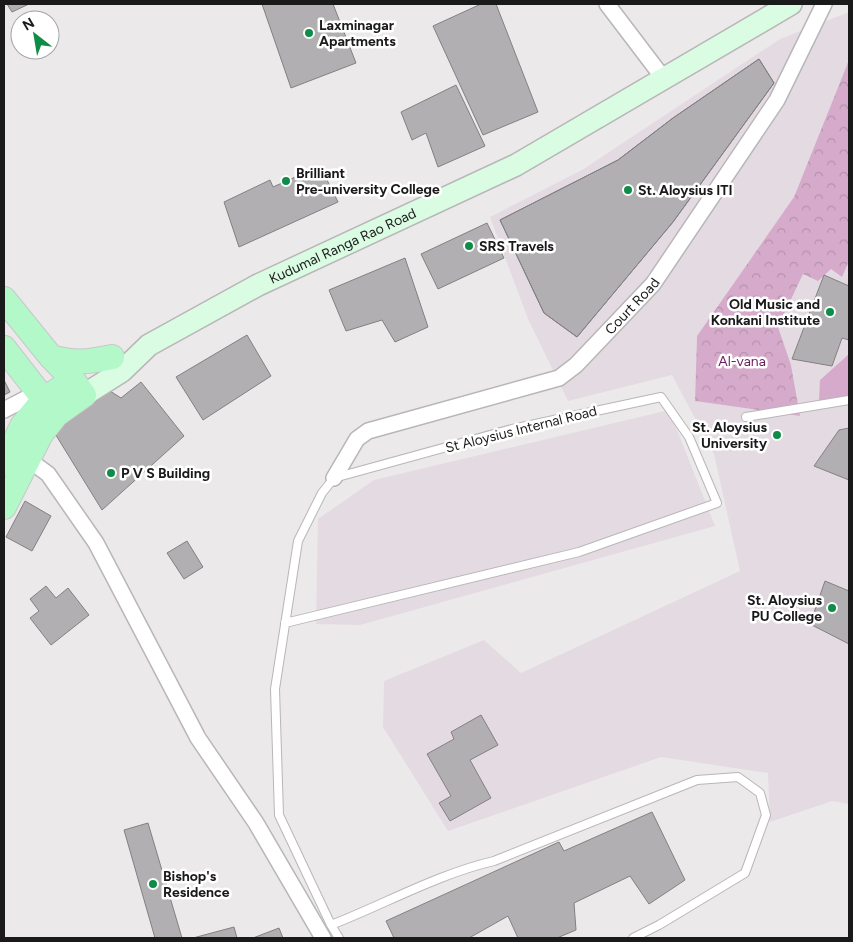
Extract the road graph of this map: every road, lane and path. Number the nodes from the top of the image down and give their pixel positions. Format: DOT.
graph roads {
  1 [pos="607,4"];
  2 [pos="791,4"];
  3 [pos="824,4"];
  4 [pos="664,79"];
  5 [pos="4,299"];
  6 [pos="150,345"];
  7 [pos="51,357"];
  8 [pos="112,357"];
  9 [pos="29,384"];
  10 [pos="78,388"];
  11 [pos="849,400"];
  12 [pos="4,410"];
  13 [pos="746,417"];
  14 [pos="29,460"];
  15 [pos="4,464"];
  16 [pos="334,478"];
  17 [pos="7,492"];
  18 [pos="285,623"];
  19 [pos="331,925"];
  20 [pos="323,938"];
  21 [pos="339,938"];
  22 [pos="633,938"];
  1 -- 4 [label="street"];
  2 -- 4 [label="main road, Kudumal Ranga Rao Road"];
  3 -- 16 [label="street, Court Road"];
  4 -- 6 [label="main road, Kudumal Ranga Rao Road"];
  5 -- 7 [label="main road"];
  6 -- 8 [label="main road"];
  6 -- 10 [label="main road, Kudumal Ranga Rao Road"];
  7 -- 8 [label="main road"];
  7 -- 10 [label="main road"];
  8 -- 10 [label="main road"];
  9 -- 10 [label="main road"];
  9 -- 12 [label="street"];
  9 -- 14 [label="main road"];
  9 -- 15 [label="main road"];
  11 -- 13 [label="lane"];
  14 -- 17 [label="main road"];
  14 -- 20 [label="street"];
  16 -- 18 [label="lane"];
  16 -- 18 [label="lane, St Aloysius Internal Road"];
  18 -- 19 [label="lane"];
  19 -- 21 [label="lane"];
  19 -- 22 [label="lane"];
}
